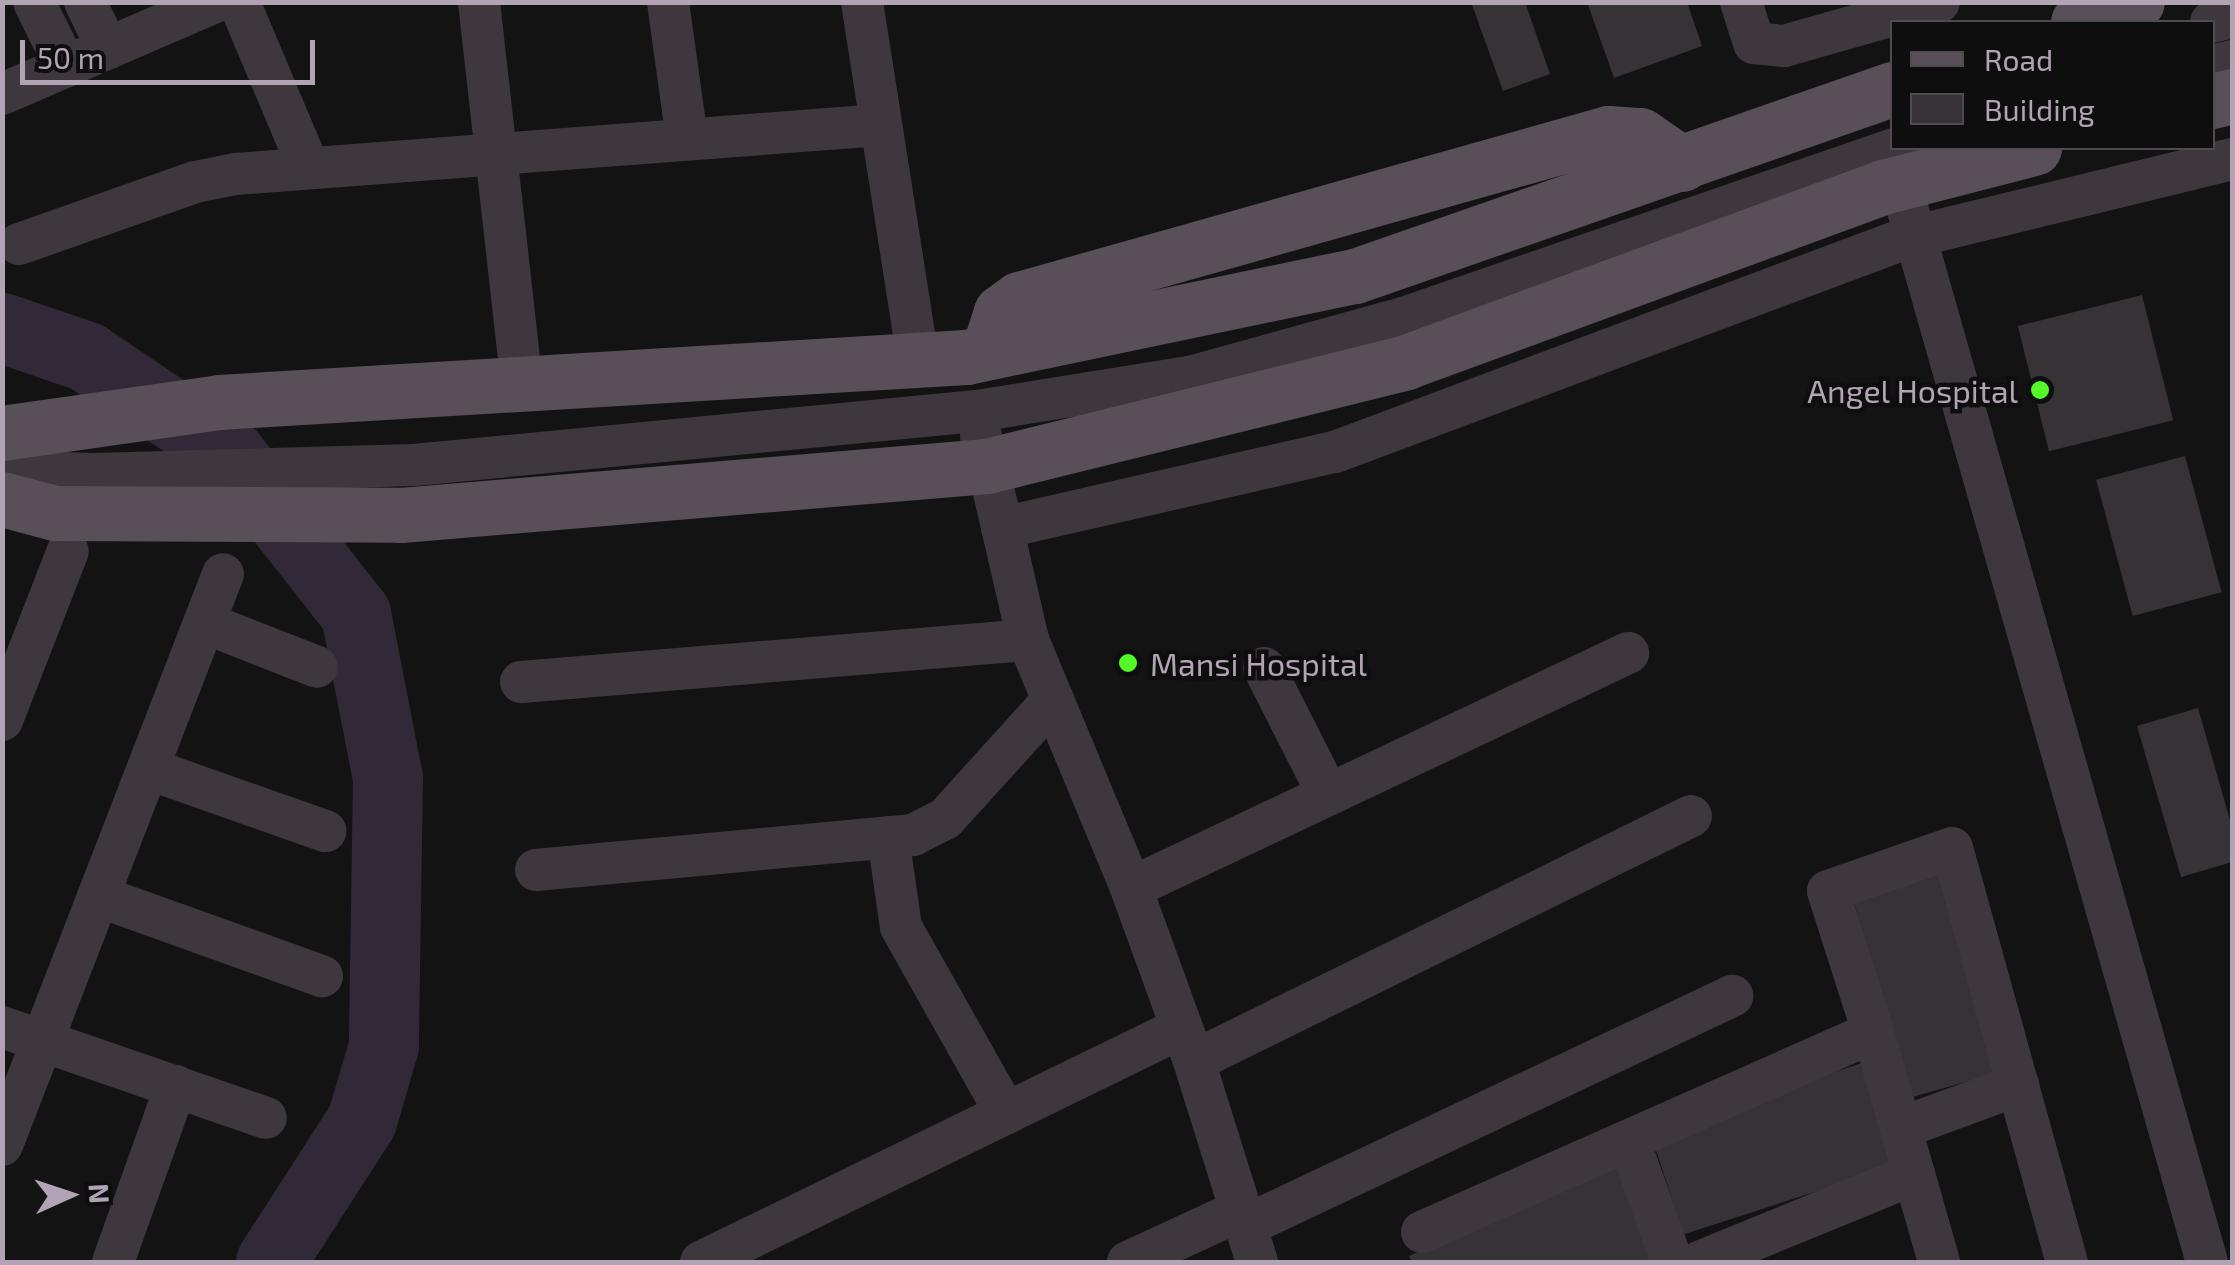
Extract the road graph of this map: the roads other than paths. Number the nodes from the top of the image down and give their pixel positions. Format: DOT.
graph roads {
  1 [pos="34,2"];
  2 [pos="85,2"];
  3 [pos="215,2"];
  4 [pos="239,2"];
  5 [pos="480,2"];
  6 [pos="668,2"];
  7 [pos="862,2"];
  8 [pos="1741,2"];
  9 [pos="2137,2"];
  10 [pos="1924,5"];
  11 [pos="2084,20"];
  12 [pos="108,49"];
  13 [pos="66,67"];
  14 [pos="1890,89"];
  15 [pos="2,94"];
  16 [pos="880,126"];
  17 [pos="687,139"];
  18 [pos="2018,150"];
  19 [pos="499,153"];
  20 [pos="2232,159"];
  21 [pos="1897,165"];
  22 [pos="308,166"];
  23 [pos="1918,234"];
  24 [pos="19,244"];
  25 [pos="957,356"];
  26 [pos="522,384"];
  27 [pos="977,411"];
  28 [pos="11,443"];
  29 [pos="987,466"];
  30 [pos="2,499"];
  31 [pos="1002,528"];
  32 [pos="68,551"];
  33 [pos="223,574"];
  34 [pos="205,623"];
  35 [pos="1028,640"];
  36 [pos="1628,653"];
  37 [pos="316,666"];
  38 [pos="1264,668"];
  39 [pos="521,682"];
  40 [pos="1052,700"];
  41 [pos="2,720"];
  42 [pos="149,769"];
  43 [pos="1327,792"];
  44 [pos="1691,816"];
  45 [pos="324,831"];
  46 [pos="888,837"];
  47 [pos="536,870"];
  48 [pos="1131,888"];
  49 [pos="98,896"];
  50 [pos="322,976"];
  51 [pos="1732,996"];
  52 [pos="1874,1032"];
  53 [pos="22,1034"];
  54 [pos="1187,1044"];
  55 [pos="2018,1085"];
  56 [pos="176,1086"];
  57 [pos="1006,1113"];
  58 [pos="266,1118"];
  59 [pos="1900,1128"];
  60 [pos="1629,1141"];
  61 [pos="2,1145"];
  62 [pos="1914,1174"];
  63 [pos="1422,1232"];
  64 [pos="1248,1233"];
  65 [pos="2059,1260"];
  66 [pos="113,1262"];
  67 [pos="701,1262"];
  68 [pos="1128,1262"];
  69 [pos="1672,1262"];
  70 [pos="1699,1262"];
  71 [pos="1939,1262"];
  72 [pos="2207,1262"];
  1 -- 13 [label="street"];
  2 -- 12 [label="street"];
  3 -- 12 [label="street"];
  4 -- 22 [label="street"];
  5 -- 19 [label="street"];
  6 -- 17 [label="street"];
  7 -- 16 [label="street"];
  8 -- 10 [label="street"];
  9 -- 11 [label="main road"];
  12 -- 13 [label="street"];
  13 -- 15 [label="street"];
  14 -- 25 [label="main road"];
  16 -- 17 [label="street"];
  16 -- 25 [label="street"];
  17 -- 19 [label="street"];
  18 -- 21 [label="main road"];
  19 -- 22 [label="street"];
  19 -- 26 [label="street"];
  20 -- 23 [label="street"];
  21 -- 23 [label="street"];
  21 -- 27 [label="street"];
  21 -- 29 [label="main road"];
  22 -- 24 [label="street"];
  23 -- 31 [label="street"];
  23 -- 72 [label="street"];
  25 -- 26 [label="main road"];
  25 -- 27 [label="street"];
  26 -- 28 [label="main road"];
  27 -- 28 [label="street"];
  27 -- 29 [label="street"];
  29 -- 30 [label="main road"];
  29 -- 31 [label="street"];
  31 -- 35 [label="street"];
  32 -- 41 [label="street"];
  33 -- 34 [label="street"];
  34 -- 37 [label="street"];
  34 -- 42 [label="street"];
  35 -- 39 [label="street"];
  35 -- 40 [label="street"];
  36 -- 43 [label="street"];
  38 -- 43 [label="street"];
  40 -- 46 [label="street"];
  40 -- 48 [label="street"];
  42 -- 45 [label="street"];
  42 -- 49 [label="street"];
  43 -- 48 [label="street"];
  44 -- 54 [label="street"];
  46 -- 47 [label="street"];
  46 -- 57 [label="street"];
  48 -- 54 [label="street"];
  49 -- 50 [label="street"];
  49 -- 53 [label="street"];
  51 -- 64 [label="street"];
  52 -- 55 [label="street"];
  52 -- 59 [label="street"];
  52 -- 60 [label="street"];
  53 -- 56 [label="street"];
  53 -- 61 [label="street"];
  54 -- 57 [label="street"];
  54 -- 64 [label="street"];
  55 -- 59 [label="street"];
  55 -- 65 [label="street"];
  56 -- 58 [label="street"];
  56 -- 66 [label="street"];
  57 -- 67 [label="street"];
  59 -- 62 [label="street"];
  60 -- 63 [label="street"];
  60 -- 69 [label="street"];
  62 -- 70 [label="street"];
  62 -- 71 [label="street"];
  64 -- 68 [label="street"];
}
